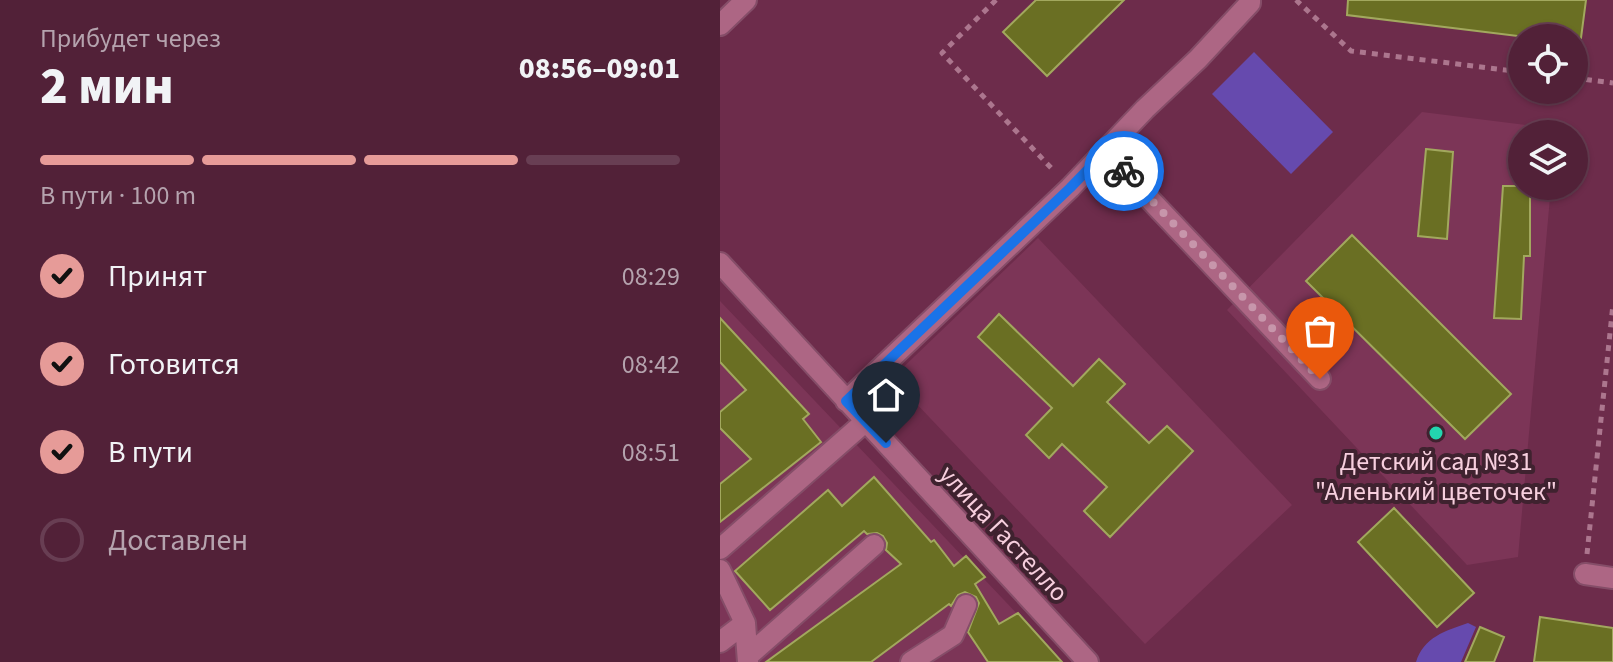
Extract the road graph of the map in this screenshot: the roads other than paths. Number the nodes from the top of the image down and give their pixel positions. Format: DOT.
graph roads {
  1 [pos="746,0"];
  2 [pos="1250,0"];
  3 [pos="720,25"];
  4 [pos="1105,152"];
  5 [pos="720,263"];
  6 [pos="1320,379"];
  7 [pos="846,401"];
  8 [pos="866,421"];
  9 [pos="874,545"];
  10 [pos="720,549"];
  11 [pos="720,570"];
  12 [pos="1585,574"];
  13 [pos="1613,578"];
  14 [pos="966,605"];
  15 [pos="745,623"];
  16 [pos="720,642"];
  17 [pos="748,659"];
  18 [pos="911,662"];
  19 [pos="1088,662"];
  1 -- 3 [label="street"];
  2 -- 4 [label="street"];
  4 -- 6 [label="street"];
  4 -- 7 [label="street"];
  5 -- 7 [label="street, улица Гастелло"];
  7 -- 8 [label="street, улица Гастелло"];
  8 -- 10 [label="street"];
  8 -- 19 [label="street, улица Гастелло"];
  9 -- 17 [label="street"];
  11 -- 15 [label="street"];
  12 -- 13 [label="street"];
  14 -- 18 [label="street"];
  15 -- 16 [label="street"];
  15 -- 17 [label="street"];
}
